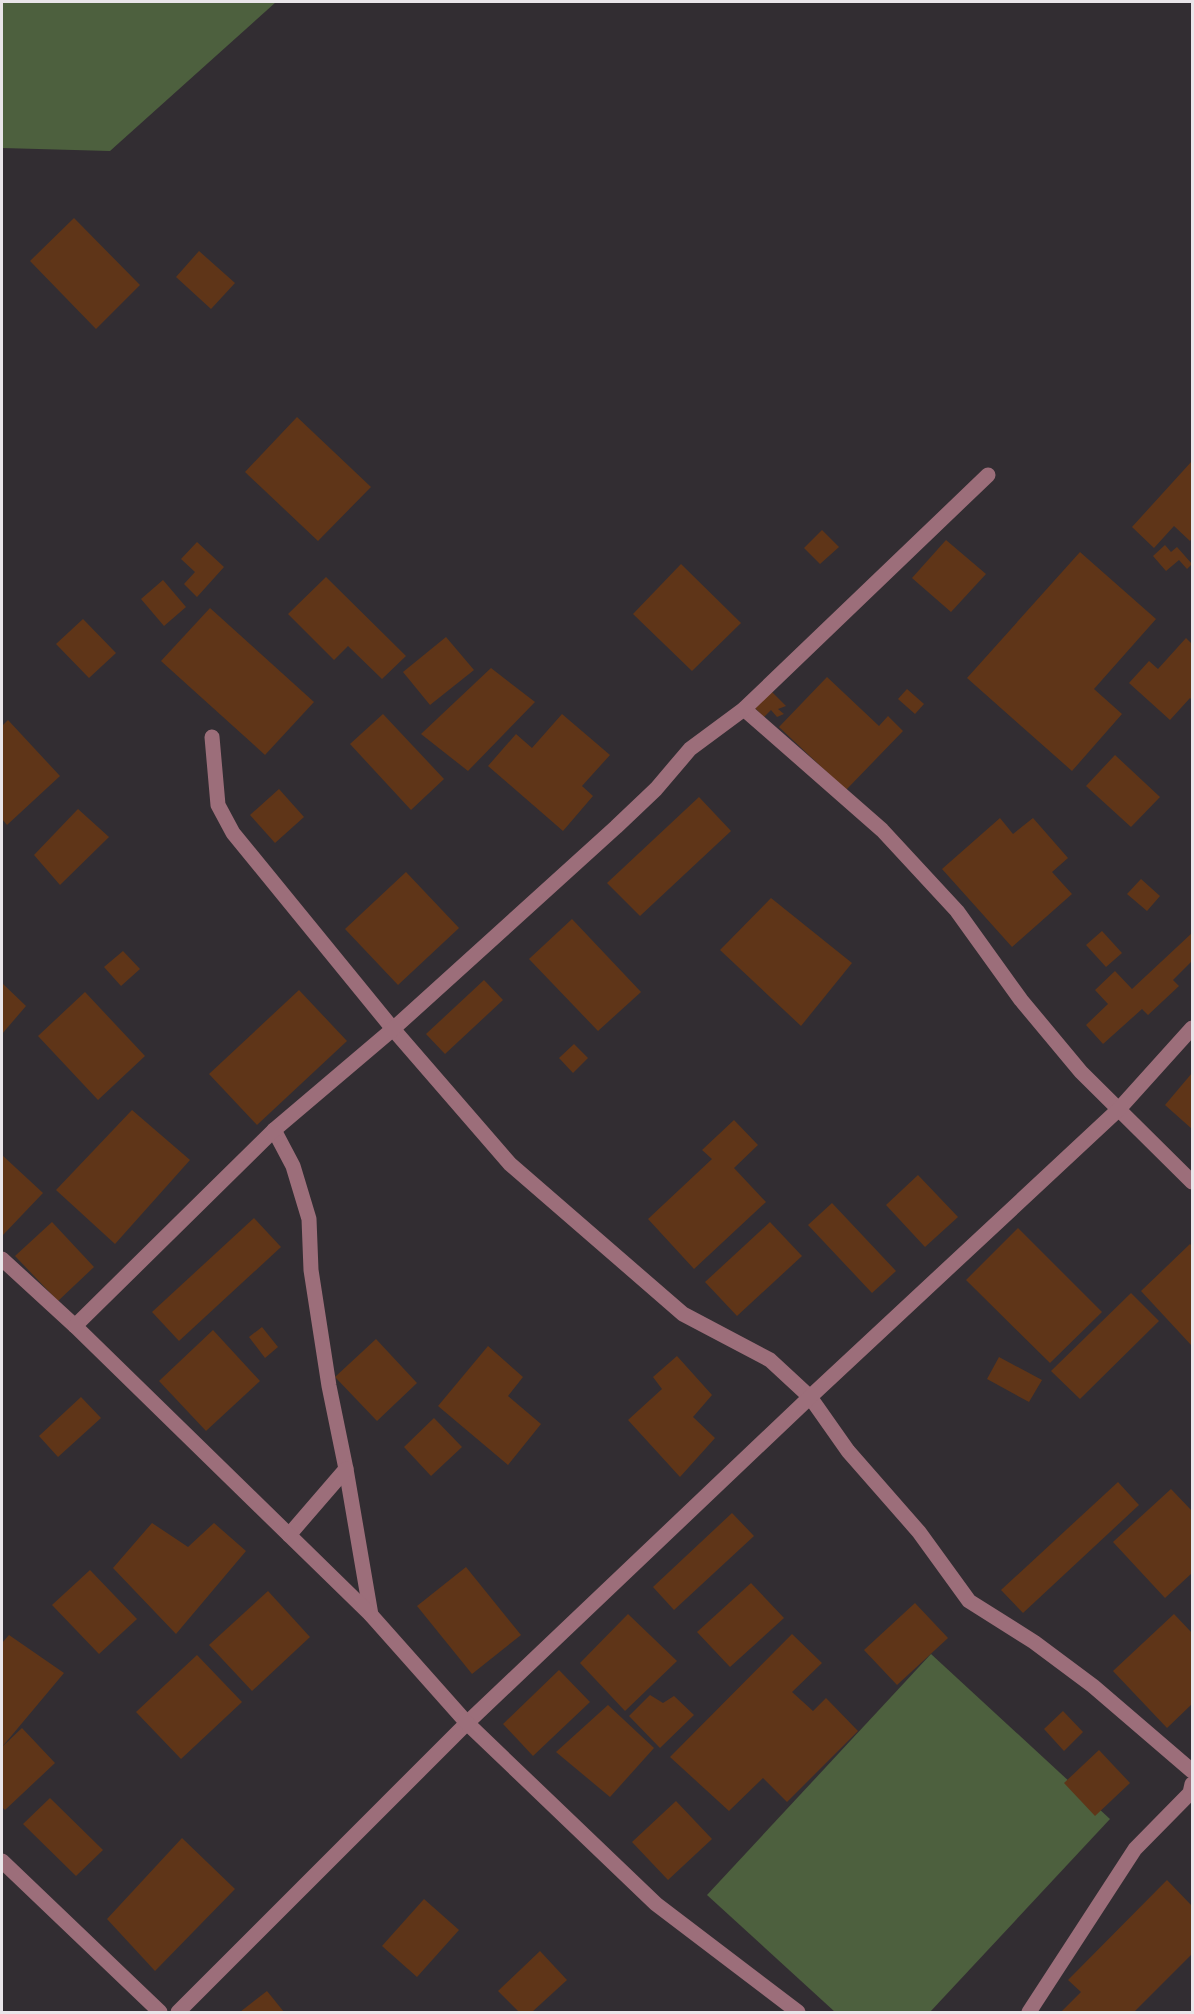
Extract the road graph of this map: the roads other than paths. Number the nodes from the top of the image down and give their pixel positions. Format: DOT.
graph roads {
  1 [pos="988,475"];
  2 [pos="744,709"];
  3 [pos="212,737"];
  4 [pos="1192,1028"];
  5 [pos="393,1029"];
  6 [pos="1119,1109"];
  7 [pos="274,1130"];
  8 [pos="1192,1182"];
  9 [pos="2,1259"];
  10 [pos="75,1326"];
  11 [pos="810,1397"];
  12 [pos="346,1469"];
  13 [pos="289,1535"];
  14 [pos="371,1615"];
  15 [pos="467,1723"];
  16 [pos="1192,1771"];
  17 [pos="1192,1791"];
  18 [pos="2,1861"];
  19 [pos="160,2013"];
  20 [pos="178,2013"];
  21 [pos="798,2013"];
  22 [pos="1029,2013"];
  1 -- 2 [label="street"];
  2 -- 5 [label="street"];
  2 -- 6 [label="street"];
  3 -- 5 [label="street"];
  4 -- 6 [label="street"];
  5 -- 7 [label="street"];
  5 -- 11 [label="street"];
  6 -- 8 [label="street"];
  6 -- 11 [label="street"];
  7 -- 10 [label="street"];
  7 -- 12 [label="street"];
  9 -- 10 [label="street"];
  10 -- 13 [label="street"];
  11 -- 15 [label="street"];
  11 -- 16 [label="street"];
  12 -- 13 [label="street"];
  12 -- 14 [label="street"];
  13 -- 14 [label="street"];
  14 -- 15 [label="street"];
  15 -- 20 [label="street"];
  15 -- 21 [label="street"];
  17 -- 22 [label="street"];
  18 -- 19 [label="street"];
}
